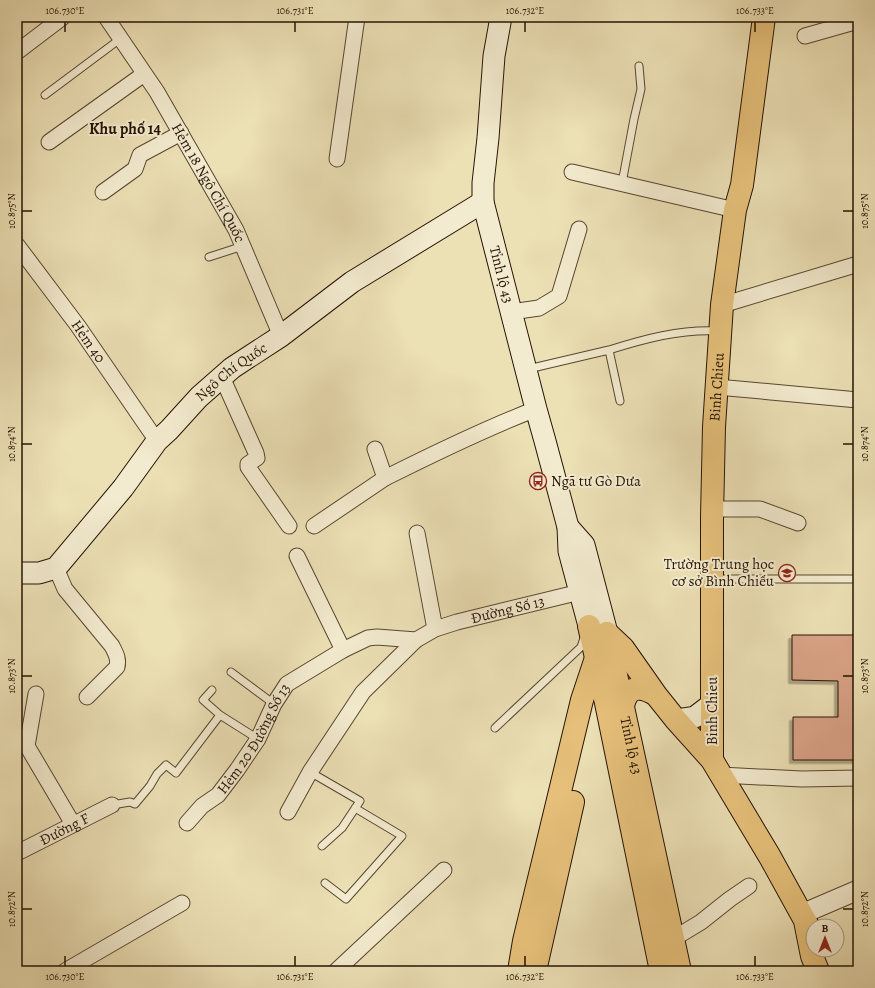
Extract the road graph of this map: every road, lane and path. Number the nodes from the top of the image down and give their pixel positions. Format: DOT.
graph roads {
  1 [pos="63,17"];
  2 [pos="106,17"];
  3 [pos="357,17"];
  4 [pos="501,17"];
  5 [pos="764,17"];
  6 [pos="858,21"];
  7 [pos="805,36"];
  8 [pos="120,39"];
  9 [pos="17,52"];
  10 [pos="639,66"];
  11 [pos="144,74"];
  12 [pos="45,95"];
  13 [pos="181,133"];
  14 [pos="49,142"];
  15 [pos="337,159"];
  16 [pos="572,172"];
  17 [pos="622,183"];
  18 [pos="103,192"];
  19 [pos="483,202"];
  20 [pos="735,210"];
  21 [pos="580,229"];
  22 [pos="17,245"];
  23 [pos="243,246"];
  24 [pos="209,257"];
  25 [pos="858,264"];
  26 [pos="722,305"];
  27 [pos="511,312"];
  28 [pos="720,331"];
  29 [pos="281,336"];
  30 [pos="609,350"];
  31 [pos="526,369"];
  32 [pos="222,376"];
  33 [pos="717,387"];
  34 [pos="858,400"];
  35 [pos="620,401"];
  36 [pos="536,409"];
  37 [pos="157,440"];
  38 [pos="375,449"];
  39 [pos="385,478"];
  40 [pos="712,509"];
  41 [pos="798,523"];
  42 [pos="289,526"];
  43 [pos="314,526"];
  44 [pos="568,527"];
  45 [pos="417,533"];
  46 [pos="297,556"];
  47 [pos="56,568"];
  48 [pos="17,572"];
  49 [pos="712,579"];
  50 [pos="858,579"];
  51 [pos="580,592"];
  52 [pos="435,629"];
  53 [pos="416,640"];
  54 [pos="601,649"];
  55 [pos="343,650"];
  56 [pos="231,672"];
  57 [pos="212,690"];
  58 [pos="36,694"];
  59 [pos="656,695"];
  60 [pos="87,697"];
  61 [pos="274,704"];
  62 [pos="712,704"];
  63 [pos="623,706"];
  64 [pos="220,715"];
  65 [pos="676,720"];
  66 [pos="495,728"];
  67 [pos="258,740"];
  68 [pos="716,767"];
  69 [pos="310,772"];
  70 [pos="858,778"];
  71 [pos="112,805"];
  72 [pos="356,808"];
  73 [pos="288,812"];
  74 [pos="187,823"];
  75 [pos="73,824"];
  76 [pos="322,846"];
  77 [pos="17,853"];
  78 [pos="444,870"];
  79 [pos="325,883"];
  80 [pos="748,886"];
  81 [pos="858,890"];
  82 [pos="182,903"];
  83 [pos="815,918"];
  84 [pos="805,919"];
  85 [pos="673,939"];
  86 [pos="813,958"];
  87 [pos="825,958"];
  88 [pos="65,971"];
  89 [pos="336,971"];
  90 [pos="519,971"];
  91 [pos="535,971"];
  92 [pos="661,971"];
  93 [pos="680,971"];
  94 [pos="818,971"];
  95 [pos="832,971"];
  1 -- 9 [label="street"];
  2 -- 8 [label="street, Hẻm 18 Ngô Chí Quốc"];
  3 -- 15 [label="street"];
  4 -- 19 [label="main road, Tỉnh lộ 43"];
  5 -- 20 [label="main road, Binh Chieu"];
  6 -- 7 [label="street"];
  8 -- 11 [label="street, Hẻm 18 Ngô Chí Quốc"];
  8 -- 12 [label="lane"];
  10 -- 17 [label="lane"];
  11 -- 13 [label="street, Hẻm 18 Ngô Chí Quốc"];
  11 -- 14 [label="street"];
  13 -- 18 [label="street"];
  13 -- 23 [label="street, Hẻm 18 Ngô Chí Quốc"];
  16 -- 17 [label="street"];
  17 -- 20 [label="street"];
  19 -- 27 [label="main road, Tỉnh lộ 43"];
  19 -- 29 [label="main road, Ngô Chí Quốc"];
  20 -- 26 [label="main road, Binh Chieu"];
  21 -- 27 [label="street"];
  22 -- 37 [label="street, Hẻm 40"];
  23 -- 24 [label="lane"];
  23 -- 29 [label="street, Hẻm 18 Ngô Chí Quốc"];
  25 -- 26 [label="street"];
  26 -- 28 [label="main road, Binh Chieu"];
  27 -- 31 [label="main road, Tỉnh lộ 43"];
  28 -- 30 [label="lane"];
  28 -- 33 [label="main road, Binh Chieu"];
  29 -- 32 [label="main road, Ngô Chí Quốc"];
  30 -- 31 [label="lane"];
  30 -- 35 [label="lane"];
  31 -- 36 [label="main road, Tỉnh lộ 43"];
  32 -- 37 [label="main road, Ngô Chí Quốc"];
  32 -- 42 [label="street"];
  33 -- 34 [label="street"];
  33 -- 40 [label="main road, Binh Chieu"];
  36 -- 39 [label="street"];
  36 -- 44 [label="main road, Tỉnh lộ 43"];
  37 -- 47 [label="main road, Ngô Chí Quốc"];
  38 -- 39 [label="street"];
  39 -- 43 [label="street"];
  40 -- 41 [label="street"];
  40 -- 49 [label="main road, Binh Chieu"];
  44 -- 51 [label="main road, Tỉnh lộ 43"];
  44 -- 54 [label="main road, Tỉnh lộ 43"];
  45 -- 52 [label="street"];
  46 -- 55 [label="street"];
  47 -- 48 [label="main road"];
  47 -- 60 [label="street"];
  49 -- 50 [label="lane"];
  49 -- 62 [label="main road, Binh Chieu"];
  51 -- 52 [label="street, Đường Số 13"];
  51 -- 54 [label="main road, Tỉnh lộ 43"];
  52 -- 53 [label="street, Đường Số 13"];
  53 -- 55 [label="street, Hẻm 20 Đường Số 13"];
  53 -- 69 [label="street, Đường Số 13"];
  54 -- 59 [label="main road"];
  54 -- 63 [label="main road, Tỉnh lộ 43"];
  54 -- 66 [label="lane"];
  54 -- 90 [label="main road"];
  54 -- 91 [label="main road"];
  54 -- 92 [label="main road, Tỉnh lộ 43"];
  55 -- 61 [label="street, Hẻm 20 Đường Số 13"];
  56 -- 61 [label="lane"];
  57 -- 64 [label="lane"];
  58 -- 75 [label="street"];
  59 -- 63 [label="main road"];
  59 -- 65 [label="main road"];
  61 -- 67 [label="street, Hẻm 20 Đường Số 13"];
  62 -- 65 [label="main road"];
  62 -- 68 [label="main road, Binh Chieu"];
  63 -- 85 [label="main road, Tỉnh lộ 43"];
  64 -- 67 [label="lane"];
  64 -- 71 [label="lane"];
  65 -- 68 [label="main road"];
  67 -- 74 [label="street, Hẻm 20 Đường Số 13"];
  68 -- 70 [label="street"];
  68 -- 84 [label="main road"];
  69 -- 72 [label="lane"];
  69 -- 73 [label="street, Đường Số 13"];
  71 -- 75 [label="street, Đường F"];
  72 -- 76 [label="lane"];
  72 -- 79 [label="lane"];
  75 -- 77 [label="street, Đường F"];
  78 -- 89 [label="street"];
  80 -- 85 [label="street"];
  81 -- 83 [label="street"];
  82 -- 88 [label="street"];
  85 -- 93 [label="main road, Tỉnh lộ 43"];
  86 -- 94 [label="main road"];
  87 -- 95 [label="main road"];
}
